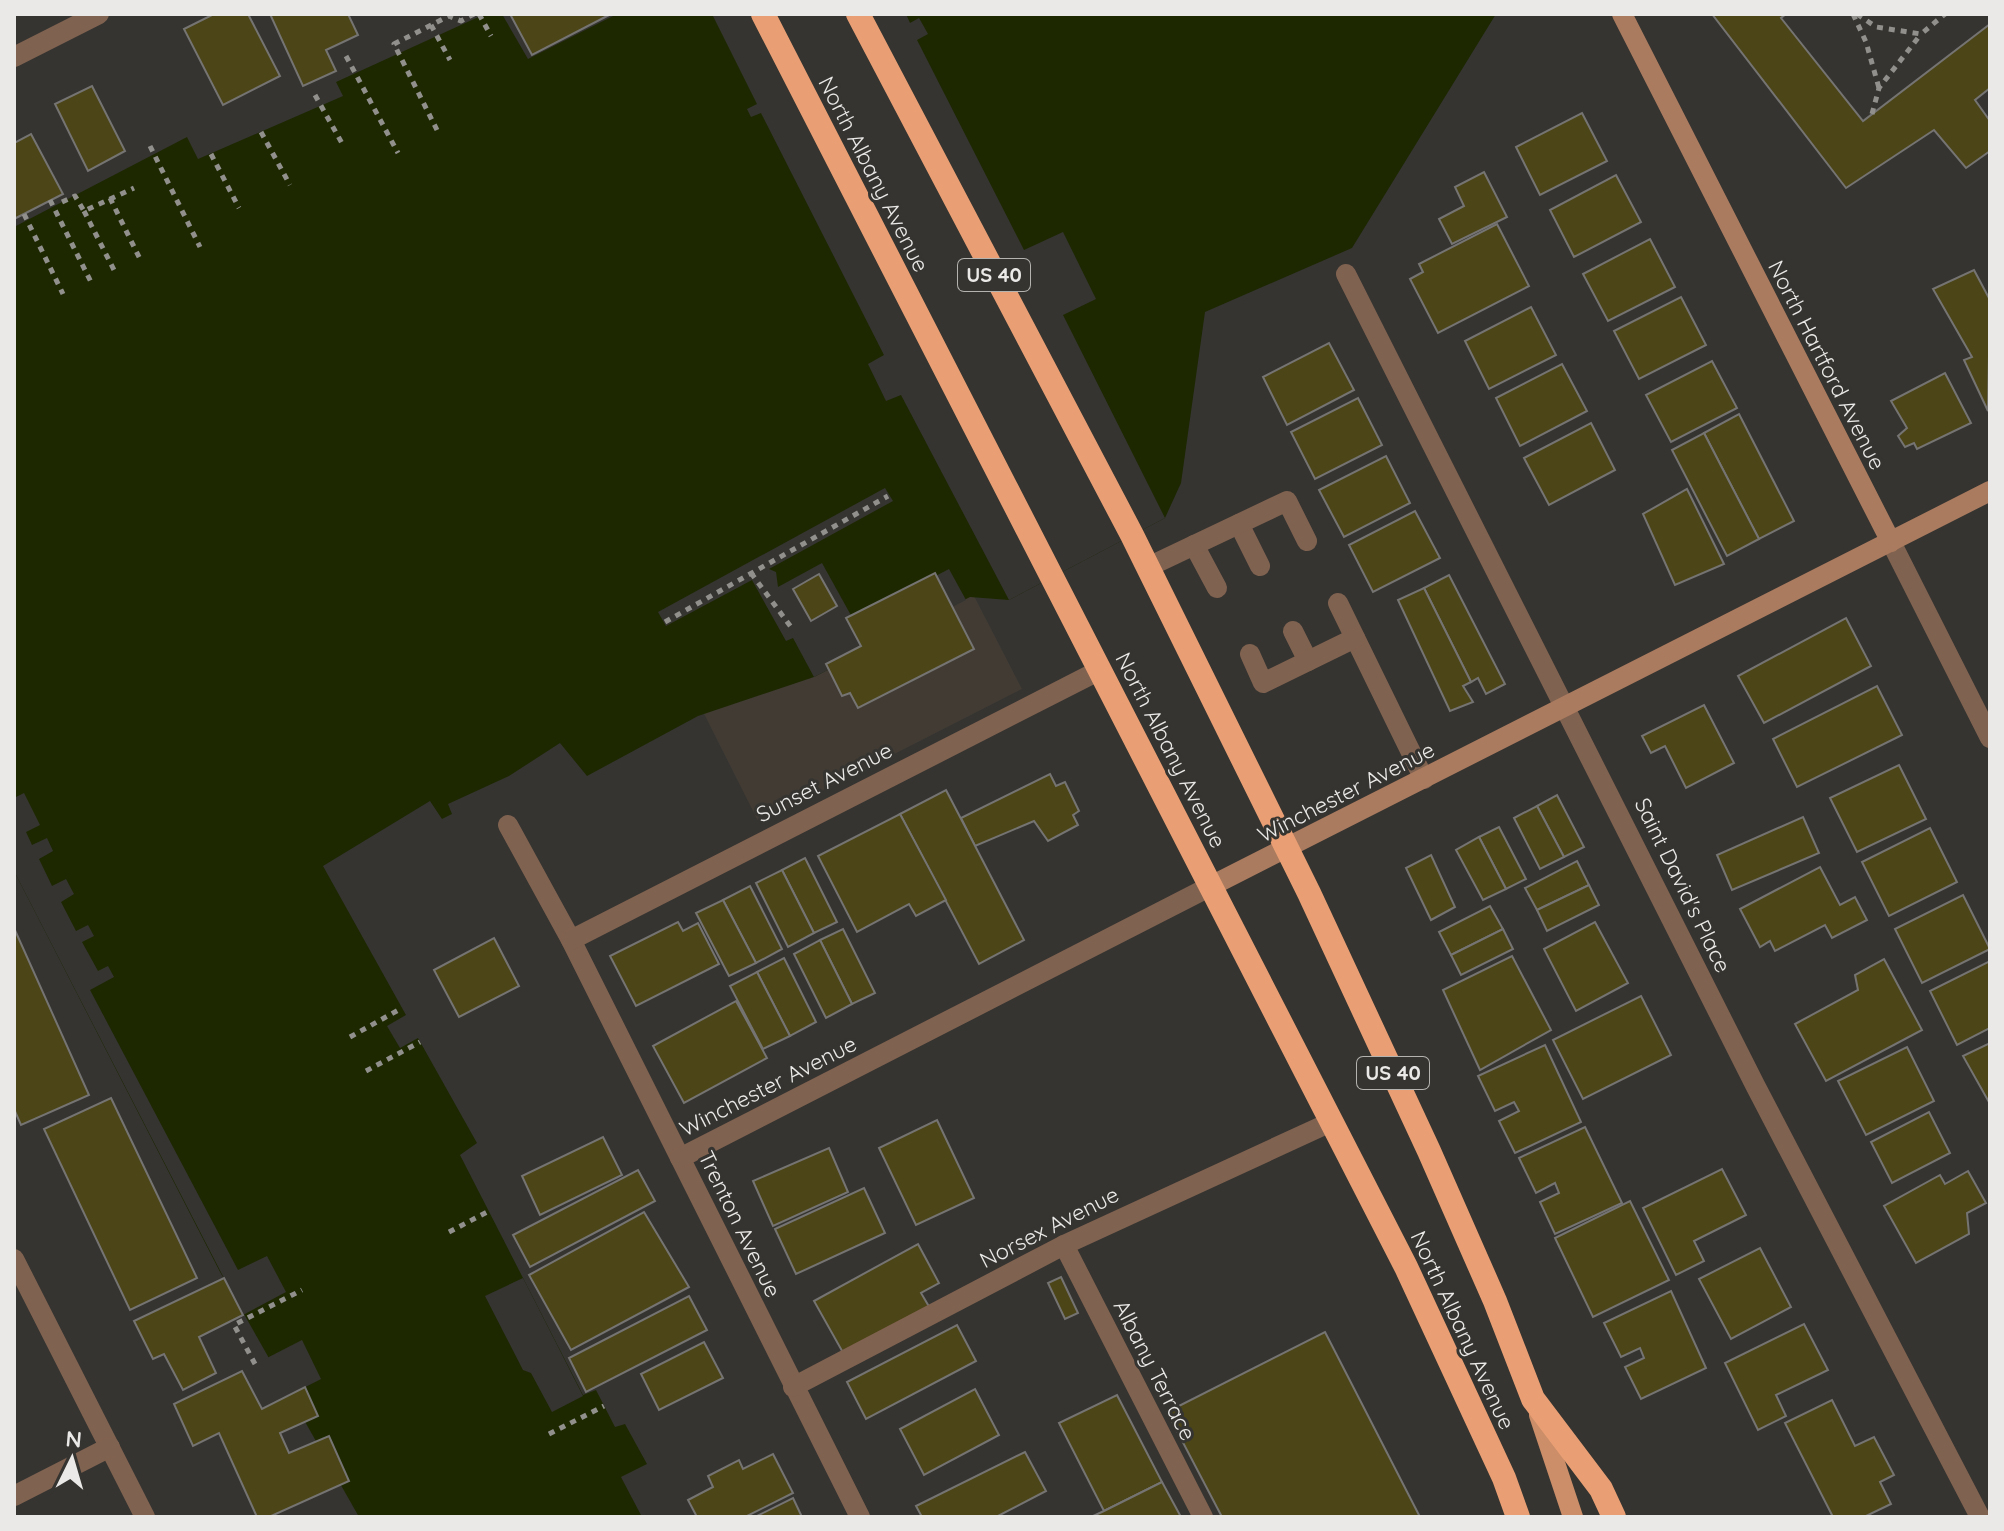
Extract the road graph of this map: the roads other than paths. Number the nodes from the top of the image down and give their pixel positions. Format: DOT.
graph roads {
  1 [pos="99,14"];
  2 [pos="763,14"];
  3 [pos="858,14"];
  4 [pos="1622,14"];
  5 [pos="14,57"];
  6 [pos="1346,274"];
  7 [pos="1990,491"];
  8 [pos="1239,524"];
  9 [pos="1307,541"];
  10 [pos="1891,542"];
  11 [pos="1194,545"];
  12 [pos="1260,566"];
  13 [pos="1148,567"];
  14 [pos="1217,588"];
  15 [pos="1338,603"];
  16 [pos="1293,631"];
  17 [pos="1355,638"];
  18 [pos="1250,654"];
  19 [pos="1308,661"];
  20 [pos="1100,670"];
  21 [pos="1566,707"];
  22 [pos="1990,738"];
  23 [pos="1424,779"];
  24 [pos="508,825"];
  25 [pos="1287,848"];
  26 [pos="1211,886"];
  27 [pos="571,940"];
  28 [pos="1331,1122"];
  29 [pos="680,1158"];
  30 [pos="1064,1245"];
  31 [pos="14,1259"];
  32 [pos="793,1387"];
  33 [pos="1533,1399"];
  34 [pos="110,1447"];
  35 [pos="14,1496"];
  36 [pos="145,1517"];
  37 [pos="860,1517"];
  38 [pos="1203,1517"];
  39 [pos="1518,1517"];
  40 [pos="1573,1517"];
  41 [pos="1614,1517"];
  42 [pos="1980,1517"];
  1 -- 5 [label="street"];
  2 -- 20 [label="highway, North Albany Avenue"];
  3 -- 13 [label="highway, North Albany Avenue / US 40"];
  4 -- 10 [label="street, North Hartford Avenue"];
  6 -- 21 [label="street, Saint David's Place"];
  7 -- 10 [label="street, Winchester Avenue"];
  8 -- 9 [label="street"];
  8 -- 11 [label="street"];
  8 -- 12 [label="street"];
  10 -- 21 [label="street, Winchester Avenue"];
  10 -- 22 [label="street, North Hartford Avenue"];
  11 -- 13 [label="street"];
  11 -- 14 [label="street"];
  13 -- 25 [label="highway, North Albany Avenue / US 40"];
  15 -- 17 [label="street"];
  16 -- 19 [label="street"];
  17 -- 19 [label="street"];
  17 -- 23 [label="street"];
  18 -- 19 [label="street"];
  20 -- 26 [label="highway, North Albany Avenue"];
  20 -- 27 [label="street, Sunset Avenue"];
  21 -- 23 [label="street, Winchester Avenue"];
  21 -- 42 [label="street, Saint David's Place"];
  23 -- 25 [label="street, Winchester Avenue"];
  24 -- 27 [label="street, Trenton Avenue"];
  25 -- 26 [label="street, Winchester Avenue"];
  25 -- 33 [label="highway, North Albany Avenue / US 40"];
  26 -- 28 [label="highway, North Albany Avenue"];
  26 -- 29 [label="street, Winchester Avenue"];
  27 -- 29 [label="street, Trenton Avenue"];
  28 -- 30 [label="street, Norsex Avenue"];
  28 -- 39 [label="highway, North Albany Avenue"];
  29 -- 32 [label="street, Trenton Avenue"];
  30 -- 32 [label="street, Norsex Avenue"];
  30 -- 38 [label="street, Albany Terrace"];
  31 -- 34 [label="street"];
  32 -- 37 [label="street, Trenton Avenue"];
  33 -- 40 [label="main road, North Albany Avenue / US 40"];
  33 -- 41 [label="highway"];
  34 -- 35 [label="street"];
  34 -- 36 [label="street"];
}
